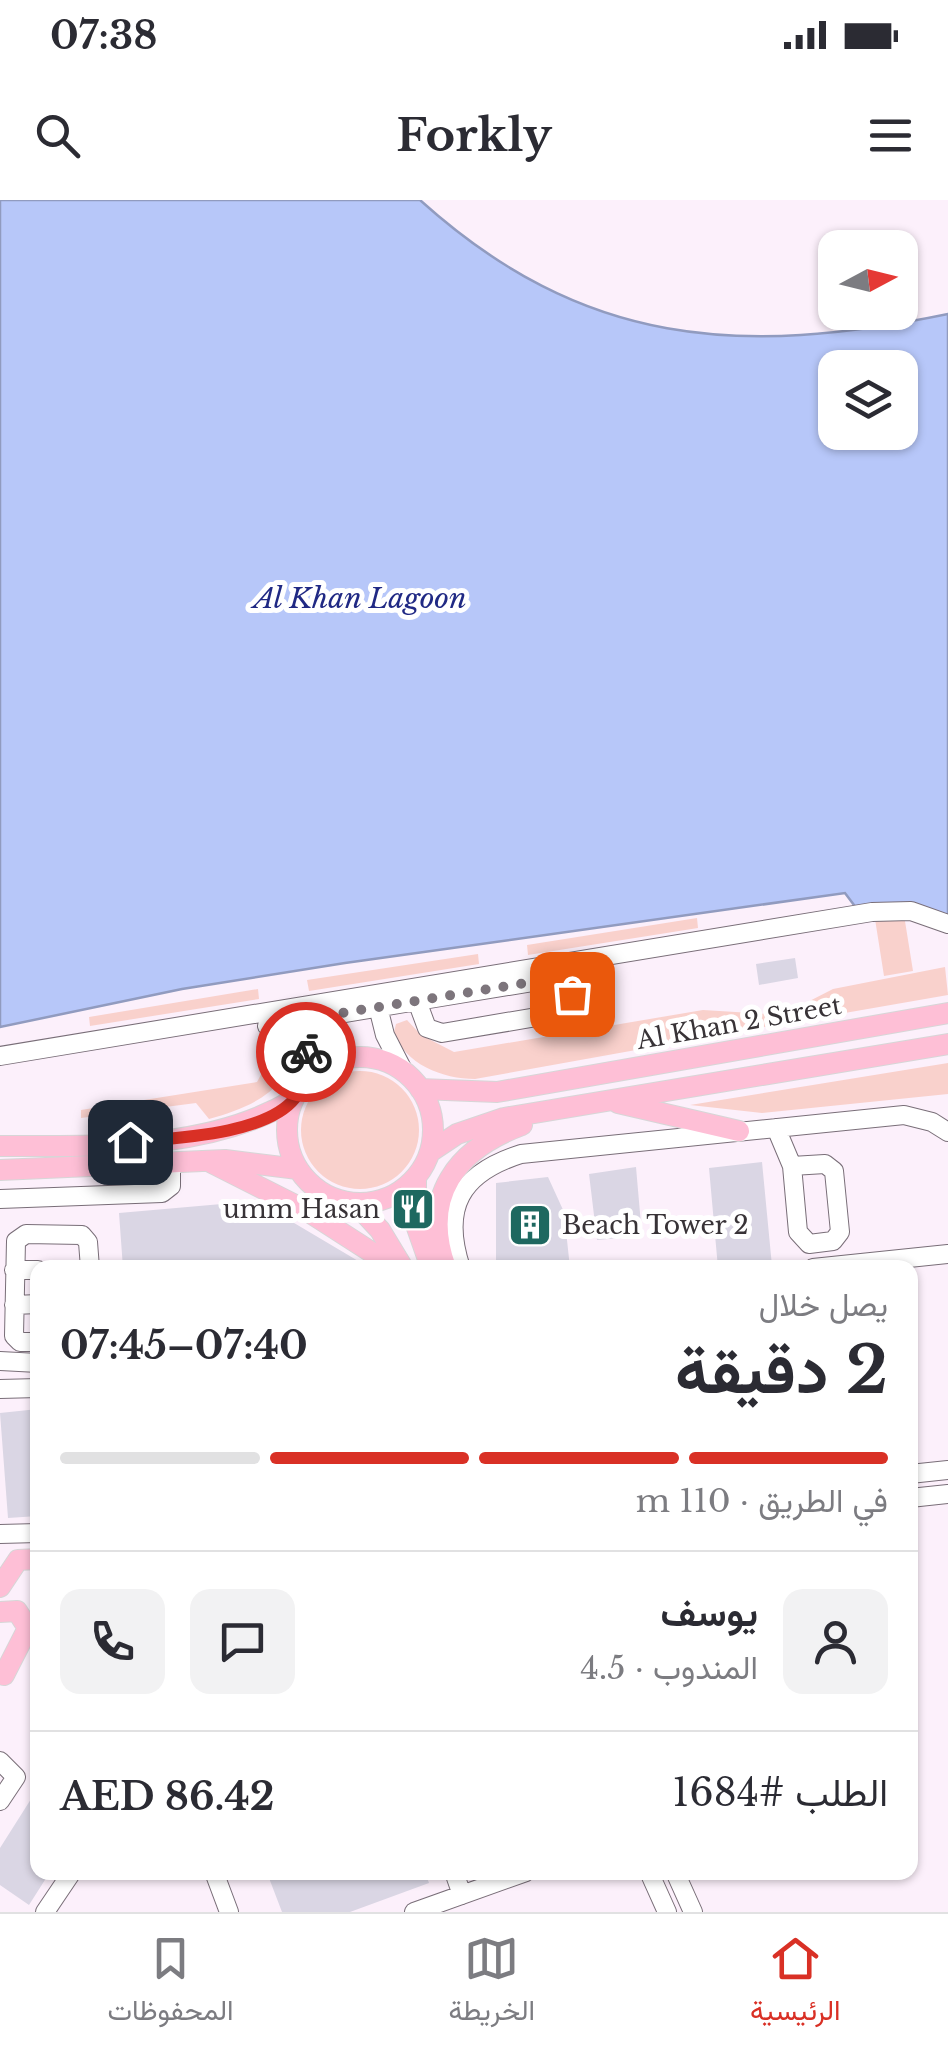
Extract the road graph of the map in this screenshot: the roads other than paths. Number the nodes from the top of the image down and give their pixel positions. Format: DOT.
graph roads {
  1 [pos="948,924"];
  2 [pos="417,1001"];
  3 [pos="378,1008"];
  4 [pos="940,1014"];
  5 [pos="305,1019"];
  6 [pos="267,1026"];
  7 [pos="942,1045"];
  8 [pos="0,1056"];
  9 [pos="404,1072"];
  10 [pos="420,1089"];
  11 [pos="296,1095"];
  12 [pos="607,1100"];
  13 [pos="576,1105"];
  14 [pos="776,1128"];
  15 [pos="739,1131"];
  16 [pos="948,1132"];
  17 [pos="2,1151"];
  18 [pos="430,1152"];
  19 [pos="534,1152"];
  20 [pos="206,1160"];
  21 [pos="461,1161"];
  22 [pos="171,1164"];
  23 [pos="792,1166"];
  24 [pos="298,1169"];
  25 [pos="0,1170"];
  26 [pos="416,1178"];
  27 [pos="5,1199"];
  28 [pos="356,1204"];
  29 [pos="0,1219"];
  30 [pos="948,1254"];
  31 [pos="89,1260"];
  32 [pos="384,1260"];
  33 [pos="399,1260"];
  34 [pos="428,1260"];
  35 [pos="444,1260"];
  36 [pos="460,1260"];
  37 [pos="890,1260"];
  38 [pos="14,1270"];
  39 [pos="30,1270"];
  40 [pos="30,1304"];
  41 [pos="14,1305"];
  42 [pos="30,1341"];
  43 [pos="0,1361"];
  44 [pos="30,1363"];
  45 [pos="30,1388"];
  46 [pos="0,1389"];
  47 [pos="948,1470"];
  48 [pos="918,1473"];
  49 [pos="948,1494"];
  50 [pos="918,1497"];
  51 [pos="30,1533"];
  52 [pos="0,1534"];
  53 [pos="18,1560"];
  54 [pos="0,1587"];
  55 [pos="0,1612"];
  56 [pos="30,1639"];
  57 [pos="2,1678"];
  58 [pos="0,1760"];
  59 [pos="0,1801"];
  60 [pos="67,1880"];
  61 [pos="217,1880"];
  62 [pos="459,1880"];
  63 [pos="467,1880"];
  64 [pos="504,1880"];
  65 [pos="653,1880"];
  66 [pos="678,1880"];
  67 [pos="468,1893"];
  68 [pos="45,1912"];
  69 [pos="229,1912"];
  70 [pos="414,1912"];
  71 [pos="667,1912"];
  72 [pos="692,1912"];
  1 -- 8 [label="street"];
  2 -- 2 [label="street"];
  2 -- 3 [label="street"];
  3 -- 5 [label="street"];
  3 -- 9 [label="street"];
  4 -- 10 [label="main road, Al Khan 2 Street"];
  5 -- 6 [label="street"];
  5 -- 11 [label="street"];
  7 -- 12 [label="main road"];
  9 -- 10 [label="main road"];
  9 -- 11 [label="main road"];
  10 -- 18 [label="main road"];
  11 -- 17 [label="main road"];
  11 -- 24 [label="main road"];
  12 -- 13 [label="main road"];
  12 -- 15 [label="main road"];
  13 -- 18 [label="main road"];
  13 -- 21 [label="main road"];
  14 -- 15 [label="street"];
  14 -- 16 [label="street"];
  14 -- 23 [label="street"];
  15 -- 19 [label="street"];
  18 -- 26 [label="main road"];
  19 -- 21 [label="street"];
  19 -- 36 [label="street"];
  20 -- 22 [label="main road"];
  20 -- 24 [label="main road"];
  20 -- 32 [label="main road"];
  21 -- 35 [label="main road"];
  22 -- 25 [label="main road"];
  22 -- 27 [label="street"];
  23 -- 23 [label="street"];
  24 -- 28 [label="main road"];
  26 -- 28 [label="main road"];
  26 -- 34 [label="main road"];
  27 -- 29 [label="street"];
  28 -- 33 [label="main road"];
  30 -- 37 [label="street"];
  31 -- 38 [label="street"];
  38 -- 39 [label="street"];
  38 -- 41 [label="street"];
  40 -- 41 [label="street"];
  41 -- 42 [label="street"];
  43 -- 44 [label="street"];
  45 -- 46 [label="street"];
  47 -- 48 [label="street"];
  49 -- 50 [label="street"];
  51 -- 52 [label="street"];
  53 -- 54 [label="main road"];
  55 -- 57 [label="main road"];
  56 -- 57 [label="main road"];
  58 -- 59 [label="street"];
  60 -- 68 [label="street"];
  61 -- 69 [label="street"];
  62 -- 67 [label="street"];
  63 -- 67 [label="street"];
  64 -- 67 [label="street"];
  65 -- 71 [label="street"];
  66 -- 72 [label="street"];
  67 -- 70 [label="street"];
}
